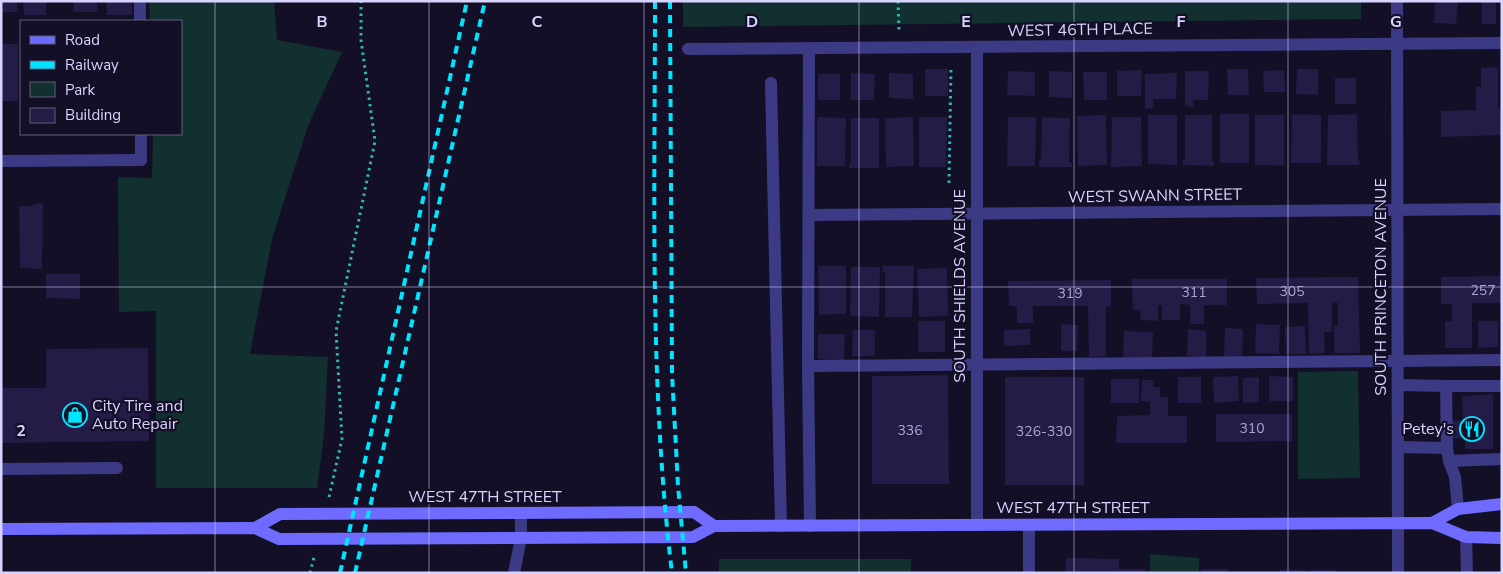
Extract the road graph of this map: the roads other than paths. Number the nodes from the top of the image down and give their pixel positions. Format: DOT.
graph roads {
  1 [pos="140,1"];
  2 [pos="1397,1"];
  3 [pos="140,20"];
  4 [pos="1502,43"];
  5 [pos="1397,44"];
  6 [pos="977,48"];
  7 [pos="688,49"];
  8 [pos="809,49"];
  9 [pos="771,83"];
  10 [pos="141,135"];
  11 [pos="1,161"];
  12 [pos="1502,209"];
  13 [pos="1397,210"];
  14 [pos="977,214"];
  15 [pos="809,215"];
  16 [pos="1502,360"];
  17 [pos="1398,361"];
  18 [pos="976,364"];
  19 [pos="808,366"];
  20 [pos="1398,385"];
  21 [pos="1446,386"];
  22 [pos="1502,386"];
  23 [pos="1398,447"];
  24 [pos="1448,455"];
  25 [pos="1502,459"];
  26 [pos="1,468"];
  27 [pos="117,468"];
  28 [pos="1502,504"];
  29 [pos="1458,509"];
  30 [pos="521,513"];
  31 [pos="1432,523"];
  32 [pos="1398,524"];
  33 [pos="977,525"];
  34 [pos="1029,525"];
  35 [pos="714,526"];
  36 [pos="781,526"];
  37 [pos="810,526"];
  38 [pos="1,528"];
  39 [pos="255,528"];
  40 [pos="1466,537"];
  41 [pos="521,538"];
  42 [pos="1502,538"];
  43 [pos="514,573"];
  44 [pos="1029,573"];
  45 [pos="1398,573"];
  46 [pos="1468,573"];
  1 -- 3 [label="street"];
  2 -- 5 [label="street, SOUTH PRINCETON AVENUE"];
  4 -- 5 [label="street, WEST 46TH PLACE"];
  5 -- 6 [label="street, WEST 46TH PLACE"];
  5 -- 13 [label="street, SOUTH PRINCETON AVENUE"];
  6 -- 8 [label="street, WEST 46TH PLACE"];
  6 -- 14 [label="street, SOUTH SHIELDS AVENUE"];
  7 -- 8 [label="street, WEST 46TH PLACE"];
  8 -- 15 [label="street"];
  9 -- 36 [label="street"];
  10 -- 11 [label="street"];
  12 -- 13 [label="street, WEST SWANN STREET"];
  13 -- 14 [label="street, WEST SWANN STREET"];
  13 -- 17 [label="street, SOUTH PRINCETON AVENUE"];
  14 -- 15 [label="street, WEST SWANN STREET"];
  14 -- 18 [label="street, SOUTH SHIELDS AVENUE"];
  15 -- 19 [label="street"];
  16 -- 17 [label="street"];
  17 -- 18 [label="street"];
  17 -- 20 [label="street, SOUTH PRINCETON AVENUE"];
  18 -- 19 [label="street"];
  18 -- 33 [label="street, SOUTH SHIELDS AVENUE"];
  19 -- 37 [label="street"];
  20 -- 21 [label="street"];
  20 -- 23 [label="street, SOUTH PRINCETON AVENUE"];
  21 -- 22 [label="street"];
  21 -- 24 [label="street"];
  23 -- 24 [label="street"];
  23 -- 32 [label="street, SOUTH PRINCETON AVENUE"];
  24 -- 25 [label="street"];
  24 -- 29 [label="street"];
  26 -- 27 [label="street"];
  28 -- 29 [label="main road, WEST 47TH STREET"];
  29 -- 31 [label="main road, WEST 47TH STREET"];
  30 -- 35 [label="main road, WEST 47TH STREET"];
  30 -- 39 [label="main road, WEST 47TH STREET"];
  30 -- 41 [label="street"];
  31 -- 32 [label="main road, WEST 47TH STREET"];
  31 -- 40 [label="main road, WEST 47TH STREET"];
  32 -- 34 [label="main road, WEST 47TH STREET"];
  32 -- 45 [label="street, SOUTH PRINCETON AVENUE"];
  33 -- 34 [label="main road, WEST 47TH STREET"];
  33 -- 37 [label="main road, WEST 47TH STREET"];
  34 -- 44 [label="street"];
  35 -- 36 [label="main road, WEST 47TH STREET"];
  35 -- 41 [label="main road, WEST 47TH STREET"];
  36 -- 37 [label="main road, WEST 47TH STREET"];
  38 -- 39 [label="main road, WEST 47TH STREET"];
  39 -- 41 [label="main road, WEST 47TH STREET"];
  40 -- 42 [label="main road, WEST 47TH STREET"];
  40 -- 46 [label="street"];
  41 -- 43 [label="street"];
}
